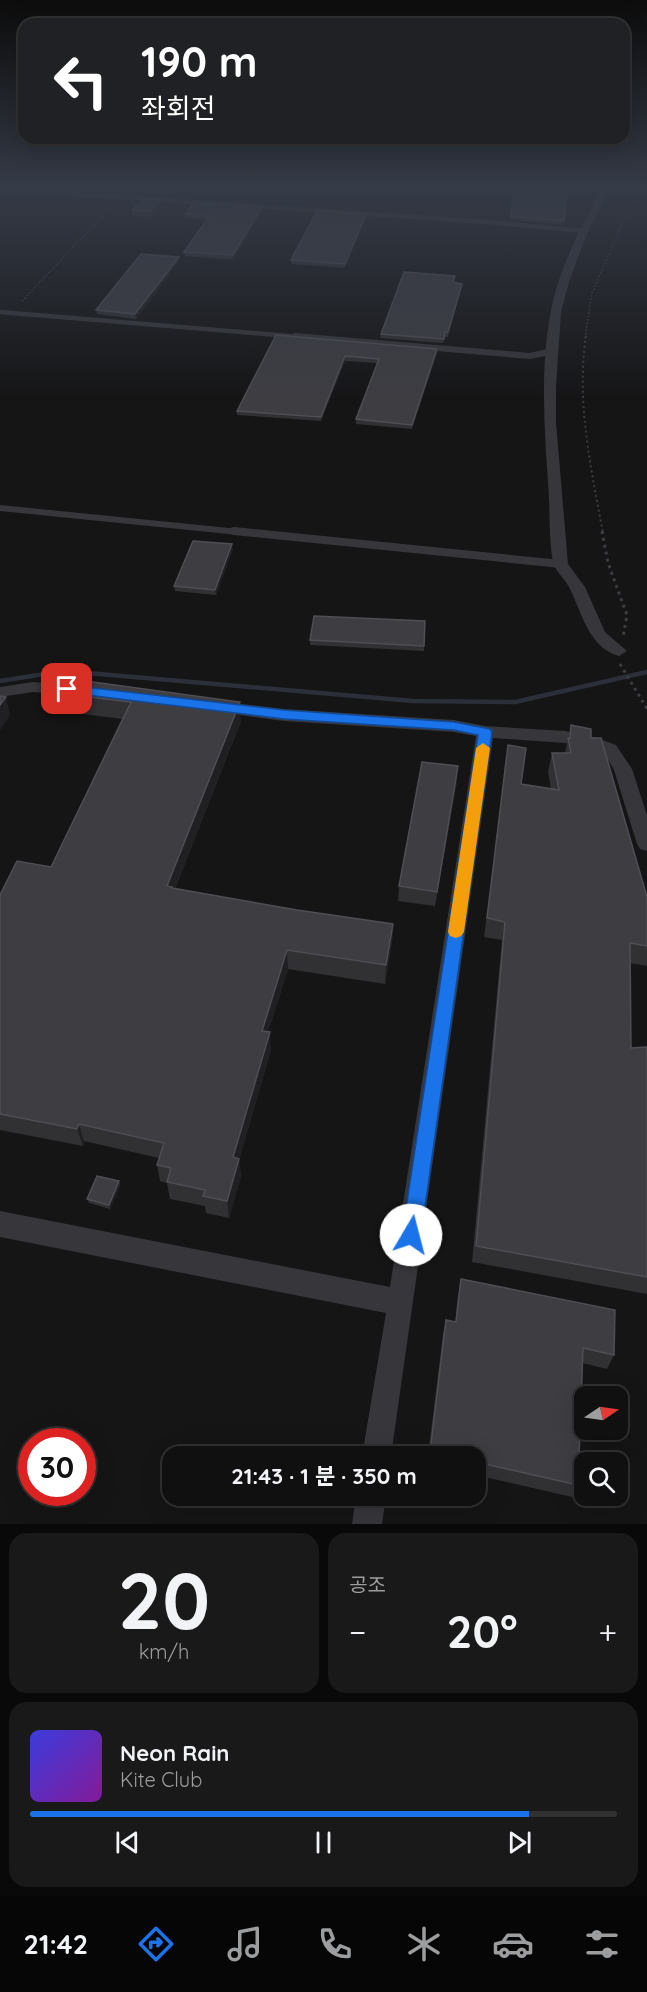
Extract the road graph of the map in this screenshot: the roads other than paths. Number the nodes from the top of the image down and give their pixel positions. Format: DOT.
graph roads {
  1 [pos="573,257"];
  2 [pos="0,312"];
  3 [pos="552,351"];
  4 [pos="0,508"];
  5 [pos="561,564"];
  6 [pos="619,651"];
  7 [pos="0,692"];
  8 [pos="107,693"];
  9 [pos="201,705"];
  10 [pos="485,732"];
  11 [pos="647,844"];
  12 [pos="0,1224"];
  13 [pos="401,1303"];
  14 [pos="379,1446"];
  15 [pos="370,1506"];
  16 [pos="367,1524"];
  1 -- 3 [label="street"];
  2 -- 3 [label="lane"];
  3 -- 5 [label="street"];
  4 -- 5 [label="lane"];
  5 -- 6 [label="street"];
  7 -- 8 [label="street"];
  9 -- 10 [label="street"];
  10 -- 11 [label="street"];
  10 -- 13 [label="street"];
  12 -- 13 [label="street"];
  13 -- 14 [label="street"];
  15 -- 16 [label="street"];
}
